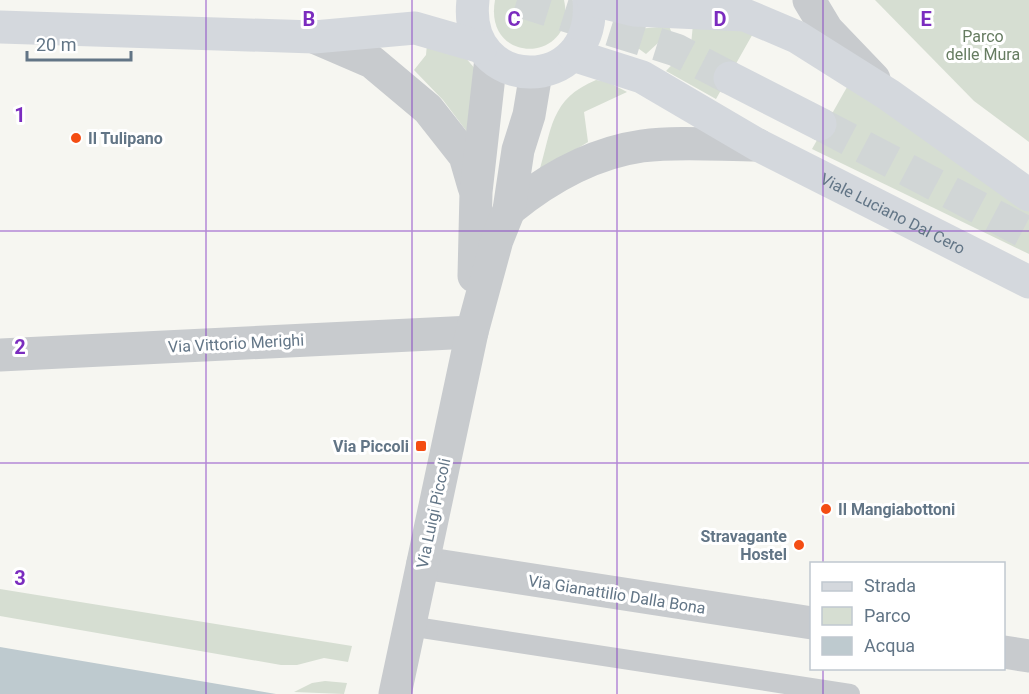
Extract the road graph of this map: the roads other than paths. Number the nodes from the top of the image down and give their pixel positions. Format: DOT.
graph roads {
  1 [pos="472,0"];
  2 [pos="591,0"];
  3 [pos="809,0"];
  4 [pos="0,27"];
  5 [pos="314,37"];
  6 [pos="486,52"];
  7 [pos="573,55"];
  8 [pos="536,73"];
  9 [pos="730,78"];
  10 [pos="890,95"];
  11 [pos="820,124"];
  12 [pos="758,145"];
  13 [pos="476,192"];
  14 [pos="1029,195"];
  15 [pos="509,210"];
  16 [pos="1029,282"];
  17 [pos="472,332"];
  18 [pos="0,355"];
  19 [pos="423,563"];
  20 [pos="810,623"];
  21 [pos="409,626"];
  22 [pos="1005,652"];
  23 [pos="1029,656"];
  24 [pos="398,682"];
  25 [pos="850,694"];
  1 -- 6 [label="main road"];
  2 -- 7 [label="main road"];
  2 -- 10 [label="main road"];
  3 -- 10 [label="street"];
  4 -- 5 [label="main road"];
  5 -- 6 [label="main road"];
  5 -- 13 [label="street"];
  6 -- 8 [label="main road"];
  6 -- 13 [label="street, Via Luigi Piccoli"];
  7 -- 8 [label="main road"];
  7 -- 12 [label="main road, Viale Luciano Dal Cero"];
  8 -- 15 [label="street, Via Luigi Piccoli"];
  9 -- 11 [label="main road"];
  10 -- 14 [label="main road"];
  12 -- 15 [label="street, Viale Luciano Dal Cero"];
  12 -- 16 [label="main road, Viale Luciano Dal Cero"];
  13 -- 17 [label="street, Via Luigi Piccoli"];
  15 -- 17 [label="street, Via Luigi Piccoli"];
  17 -- 18 [label="street, Via Vittorio Merighi"];
  17 -- 19 [label="street, Via Luigi Piccoli"];
  19 -- 20 [label="street, Via Gianattilio Dalla Bona"];
  19 -- 21 [label="street, Via Luigi Piccoli"];
  21 -- 24 [label="street, Via Luigi Piccoli"];
  21 -- 25 [label="lane"];
  22 -- 23 [label="street"];
}
